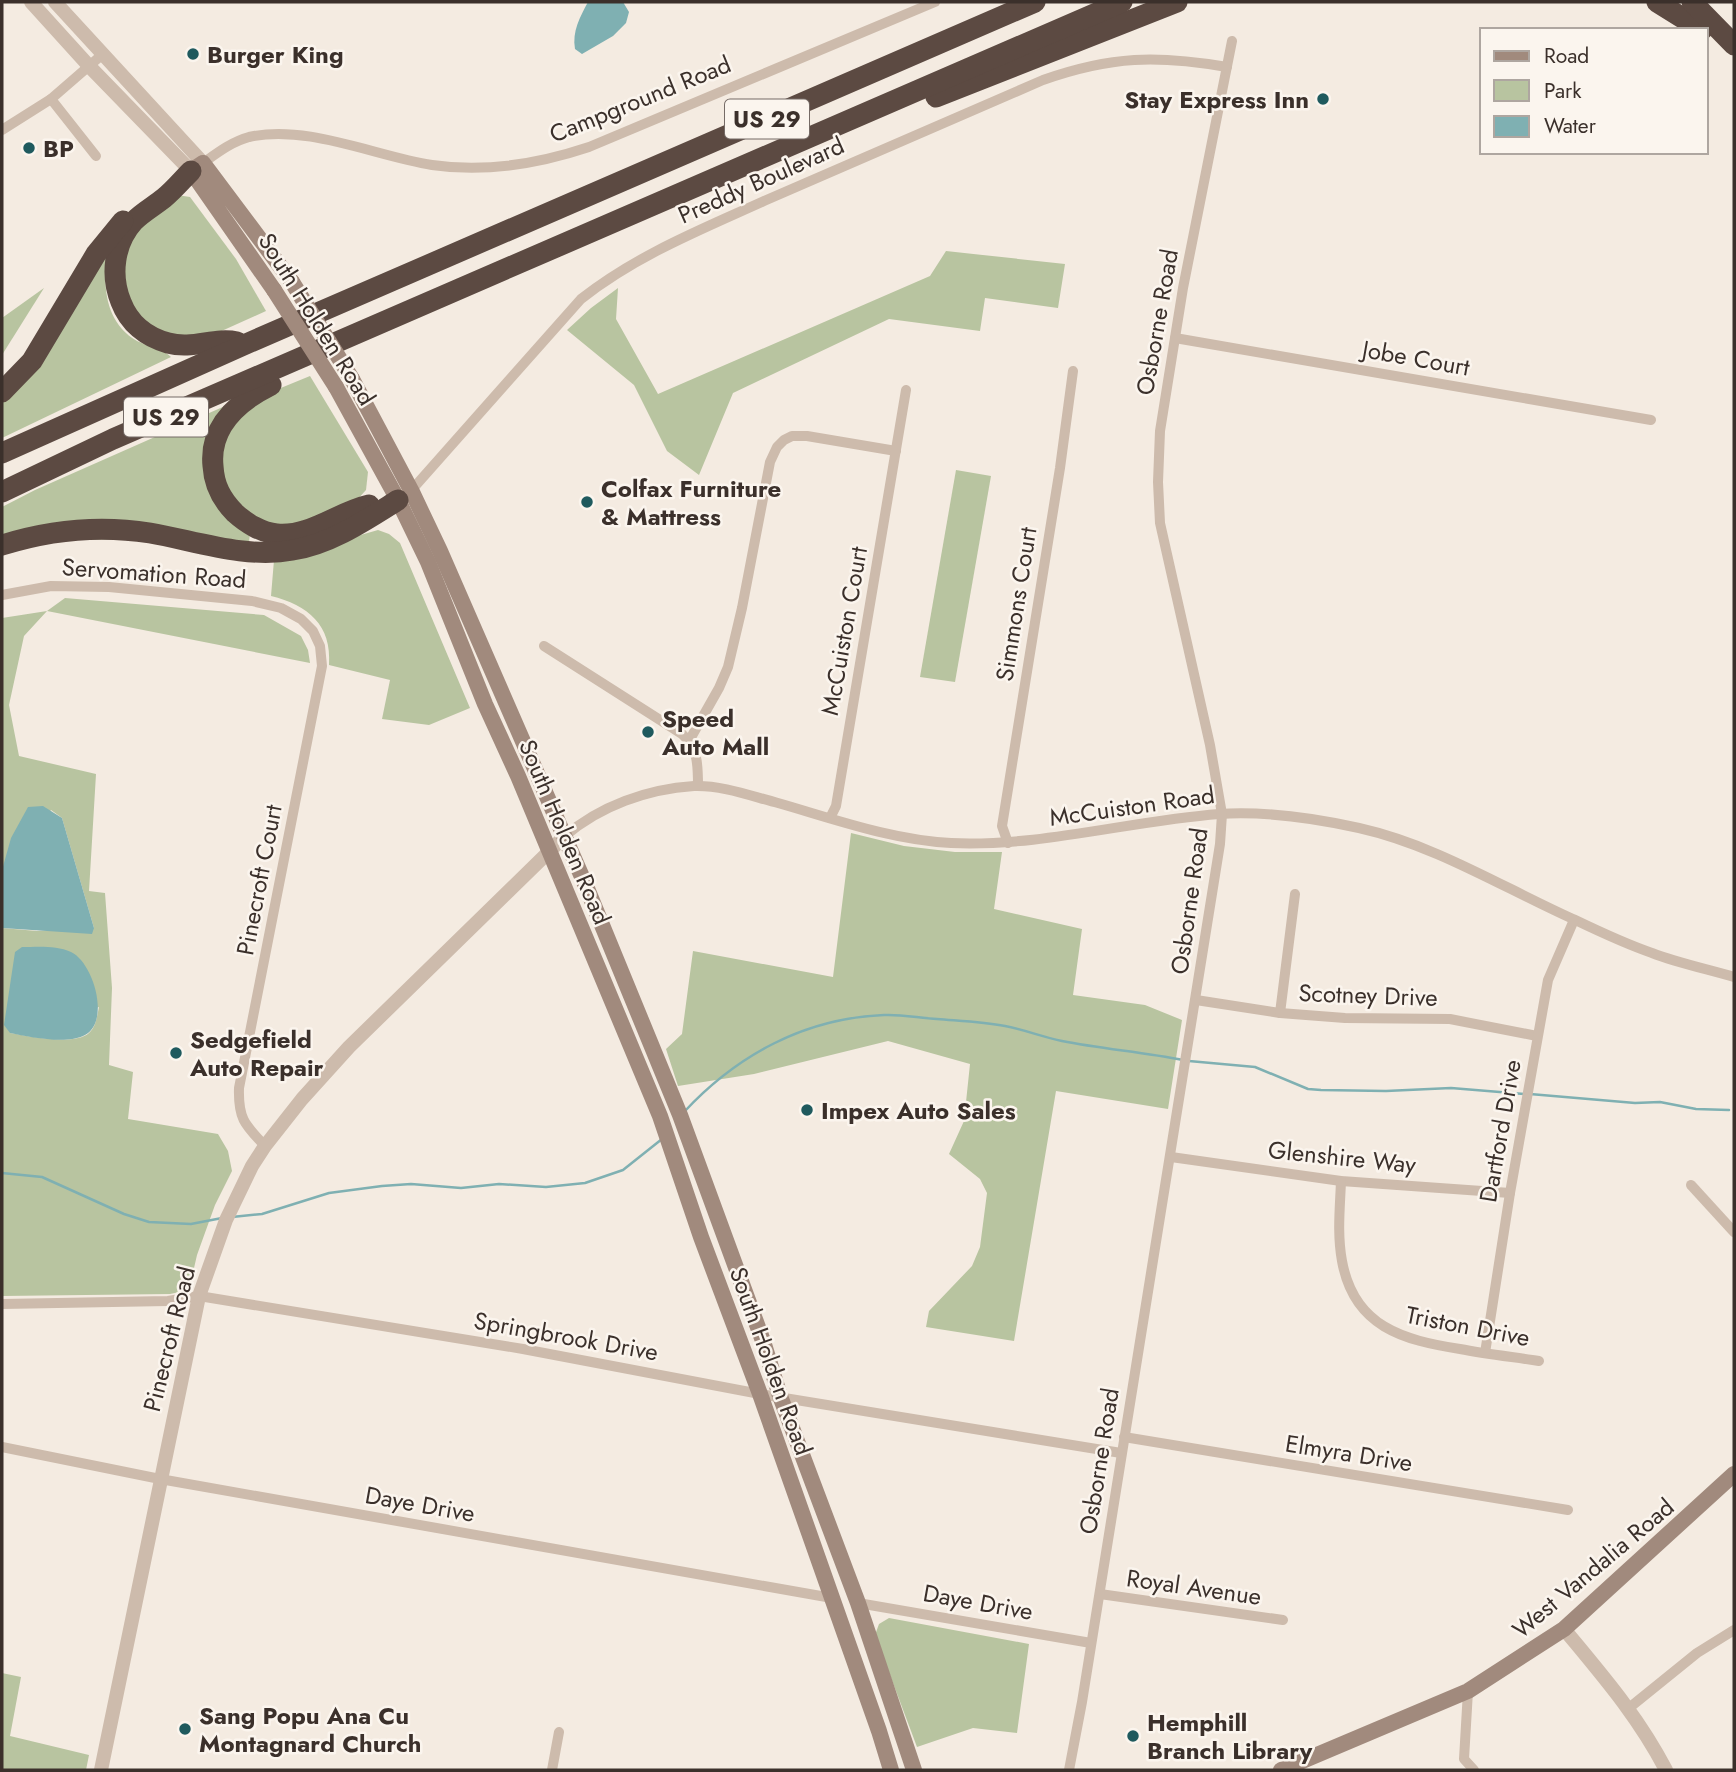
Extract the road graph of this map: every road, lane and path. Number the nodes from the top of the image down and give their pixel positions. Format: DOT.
graph roads {
  1 [pos="31,2"];
  2 [pos="55,2"];
  3 [pos="935,2"];
  4 [pos="1035,2"];
  5 [pos="1122,2"];
  6 [pos="1177,2"];
  7 [pos="1657,2"];
  8 [pos="1692,2"];
  9 [pos="1699,28"];
  10 [pos="1708,36"];
  11 [pos="1232,41"];
  12 [pos="1734,45"];
  13 [pos="104,53"];
  14 [pos="1734,57"];
  15 [pos="89,66"];
  16 [pos="1227,67"];
  17 [pos="51,99"];
  18 [pos="849,120"];
  19 [pos="2,130"];
  20 [pos="96,156"];
  21 [pos="197,167"];
  22 [pos="1175,338"];
  23 [pos="246,344"];
  24 [pos="333,346"];
  25 [pos="1073,371"];
  26 [pos="906,390"];
  27 [pos="2,392"];
  28 [pos="1651,420"];
  29 [pos="896,451"];
  30 [pos="2,453"];
  31 [pos="2,492"];
  32 [pos="405,496"];
  33 [pos="2,545"];
  34 [pos="2,595"];
  35 [pos="301,619"];
  36 [pos="544,646"];
  37 [pos="689,741"];
  38 [pos="698,786"];
  39 [pos="1222,814"];
  40 [pos="830,818"];
  41 [pos="565,836"];
  42 [pos="1008,843"];
  43 [pos="550,852"];
  44 [pos="1295,894"];
  45 [pos="1574,920"];
  46 [pos="1734,977"];
  47 [pos="1196,1000"];
  48 [pos="1280,1013"];
  49 [pos="1537,1036"];
  50 [pos="265,1146"];
  51 [pos="1171,1157"];
  52 [pos="1341,1181"];
  53 [pos="1691,1185"];
  54 [pos="1510,1193"];
  55 [pos="1734,1232"];
  56 [pos="199,1296"];
  57 [pos="2,1304"];
  58 [pos="1485,1353"];
  59 [pos="1539,1361"];
  60 [pos="760,1394"];
  61 [pos="780,1396"];
  62 [pos="1124,1437"];
  63 [pos="2,1447"];
  64 [pos="1121,1453"];
  65 [pos="1734,1474"];
  66 [pos="160,1479"];
  67 [pos="1568,1510"];
  68 [pos="1100,1594"];
  69 [pos="832,1598"];
  70 [pos="858,1603"];
  71 [pos="1283,1620"];
  72 [pos="1564,1629"];
  73 [pos="1734,1630"];
  74 [pos="1091,1643"];
  75 [pos="1468,1691"];
  76 [pos="1629,1707"];
  77 [pos="559,1732"];
  78 [pos="101,1770"];
  79 [pos="552,1770"];
  80 [pos="891,1770"];
  81 [pos="914,1770"];
  82 [pos="1069,1770"];
  83 [pos="1281,1770"];
  84 [pos="1472,1770"];
  85 [pos="1666,1770"];
  1 -- 15 [label="street, South Holden Road"];
  2 -- 13 [label="street, South Holden Road"];
  3 -- 21 [label="street, Campground Road"];
  4 -- 23 [label="highway, US 29"];
  5 -- 18 [label="highway, US 29"];
  6 -- 18 [label="highway"];
  7 -- 9 [label="highway"];
  8 -- 12 [label="highway"];
  10 -- 14 [label="highway"];
  11 -- 16 [label="street, Osborne Road"];
  13 -- 15 [label="street"];
  13 -- 21 [label="street, South Holden Road"];
  15 -- 17 [label="street"];
  15 -- 21 [label="street, South Holden Road"];
  16 -- 22 [label="street, Osborne Road"];
  16 -- 32 [label="street, Preddy Boulevard"];
  17 -- 19 [label="street"];
  17 -- 20 [label="street"];
  18 -- 24 [label="highway, US 29"];
  21 -- 23 [label="highway"];
  21 -- 27 [label="highway"];
  21 -- 32 [label="main road, South Holden Road, bridge"];
  21 -- 32 [label="main road, South Holden Road, bridge"];
  22 -- 28 [label="street, Jobe Court"];
  22 -- 39 [label="street, Osborne Road"];
  23 -- 30 [label="highway, US 29"];
  24 -- 31 [label="highway, US 29"];
  24 -- 32 [label="highway"];
  25 -- 42 [label="street, Simmons Court"];
  26 -- 29 [label="street, McCuiston Court"];
  29 -- 37 [label="street"];
  29 -- 40 [label="street, McCuiston Court"];
  32 -- 33 [label="highway"];
  32 -- 41 [label="main road, South Holden Road"];
  32 -- 43 [label="main road, South Holden Road"];
  34 -- 35 [label="street, Servomation Road"];
  35 -- 50 [label="street, Pinecroft Court"];
  36 -- 37 [label="street"];
  37 -- 38 [label="street"];
  38 -- 40 [label="street, McCuiston Road"];
  38 -- 41 [label="street, McCuiston Road"];
  39 -- 42 [label="street, McCuiston Road"];
  39 -- 45 [label="street, McCuiston Road"];
  39 -- 47 [label="street, Osborne Road"];
  40 -- 42 [label="street, McCuiston Road"];
  41 -- 43 [label="street, Pinecroft Road"];
  41 -- 61 [label="main road, South Holden Road"];
  43 -- 50 [label="street, Pinecroft Road"];
  43 -- 60 [label="main road, South Holden Road"];
  44 -- 48 [label="street"];
  45 -- 46 [label="street, McCuiston Road"];
  45 -- 49 [label="street, Dartford Drive"];
  47 -- 48 [label="street, Scotney Drive"];
  47 -- 51 [label="street, Osborne Road"];
  48 -- 49 [label="street, Scotney Drive"];
  49 -- 54 [label="street, Dartford Drive"];
  50 -- 56 [label="street, Pinecroft Road"];
  51 -- 52 [label="street, Glenshire Way"];
  51 -- 62 [label="street, Osborne Road"];
  52 -- 54 [label="street, Glenshire Way"];
  52 -- 58 [label="street, Triston Drive"];
  53 -- 55 [label="street"];
  54 -- 58 [label="street, Dartford Drive"];
  56 -- 57 [label="street, Springbrook Drive"];
  56 -- 60 [label="street, Springbrook Drive"];
  56 -- 66 [label="street, Pinecroft Road"];
  58 -- 59 [label="street, Triston Drive"];
  60 -- 61 [label="street, Springbrook Drive"];
  60 -- 69 [label="main road, South Holden Road"];
  61 -- 64 [label="street, Springbrook Drive"];
  61 -- 70 [label="main road, South Holden Road"];
  62 -- 64 [label="street, Osborne Road"];
  62 -- 67 [label="street, Elmyra Drive"];
  63 -- 66 [label="street, Daye Drive"];
  64 -- 68 [label="street, Osborne Road"];
  65 -- 72 [label="main road, West Vandalia Road"];
  66 -- 69 [label="street, Daye Drive"];
  66 -- 78 [label="street, Pinecroft Road"];
  68 -- 71 [label="street, Royal Avenue"];
  68 -- 74 [label="street, Osborne Road"];
  69 -- 80 [label="main road, South Holden Road"];
  70 -- 74 [label="street, Daye Drive"];
  70 -- 81 [label="main road, South Holden Road"];
  72 -- 75 [label="main road, West Vandalia Road"];
  72 -- 76 [label="street"];
  73 -- 76 [label="street"];
  74 -- 82 [label="street, Osborne Road"];
  75 -- 83 [label="main road, West Vandalia Road"];
  75 -- 84 [label="street"];
  76 -- 85 [label="street"];
  77 -- 79 [label="street"];
}
